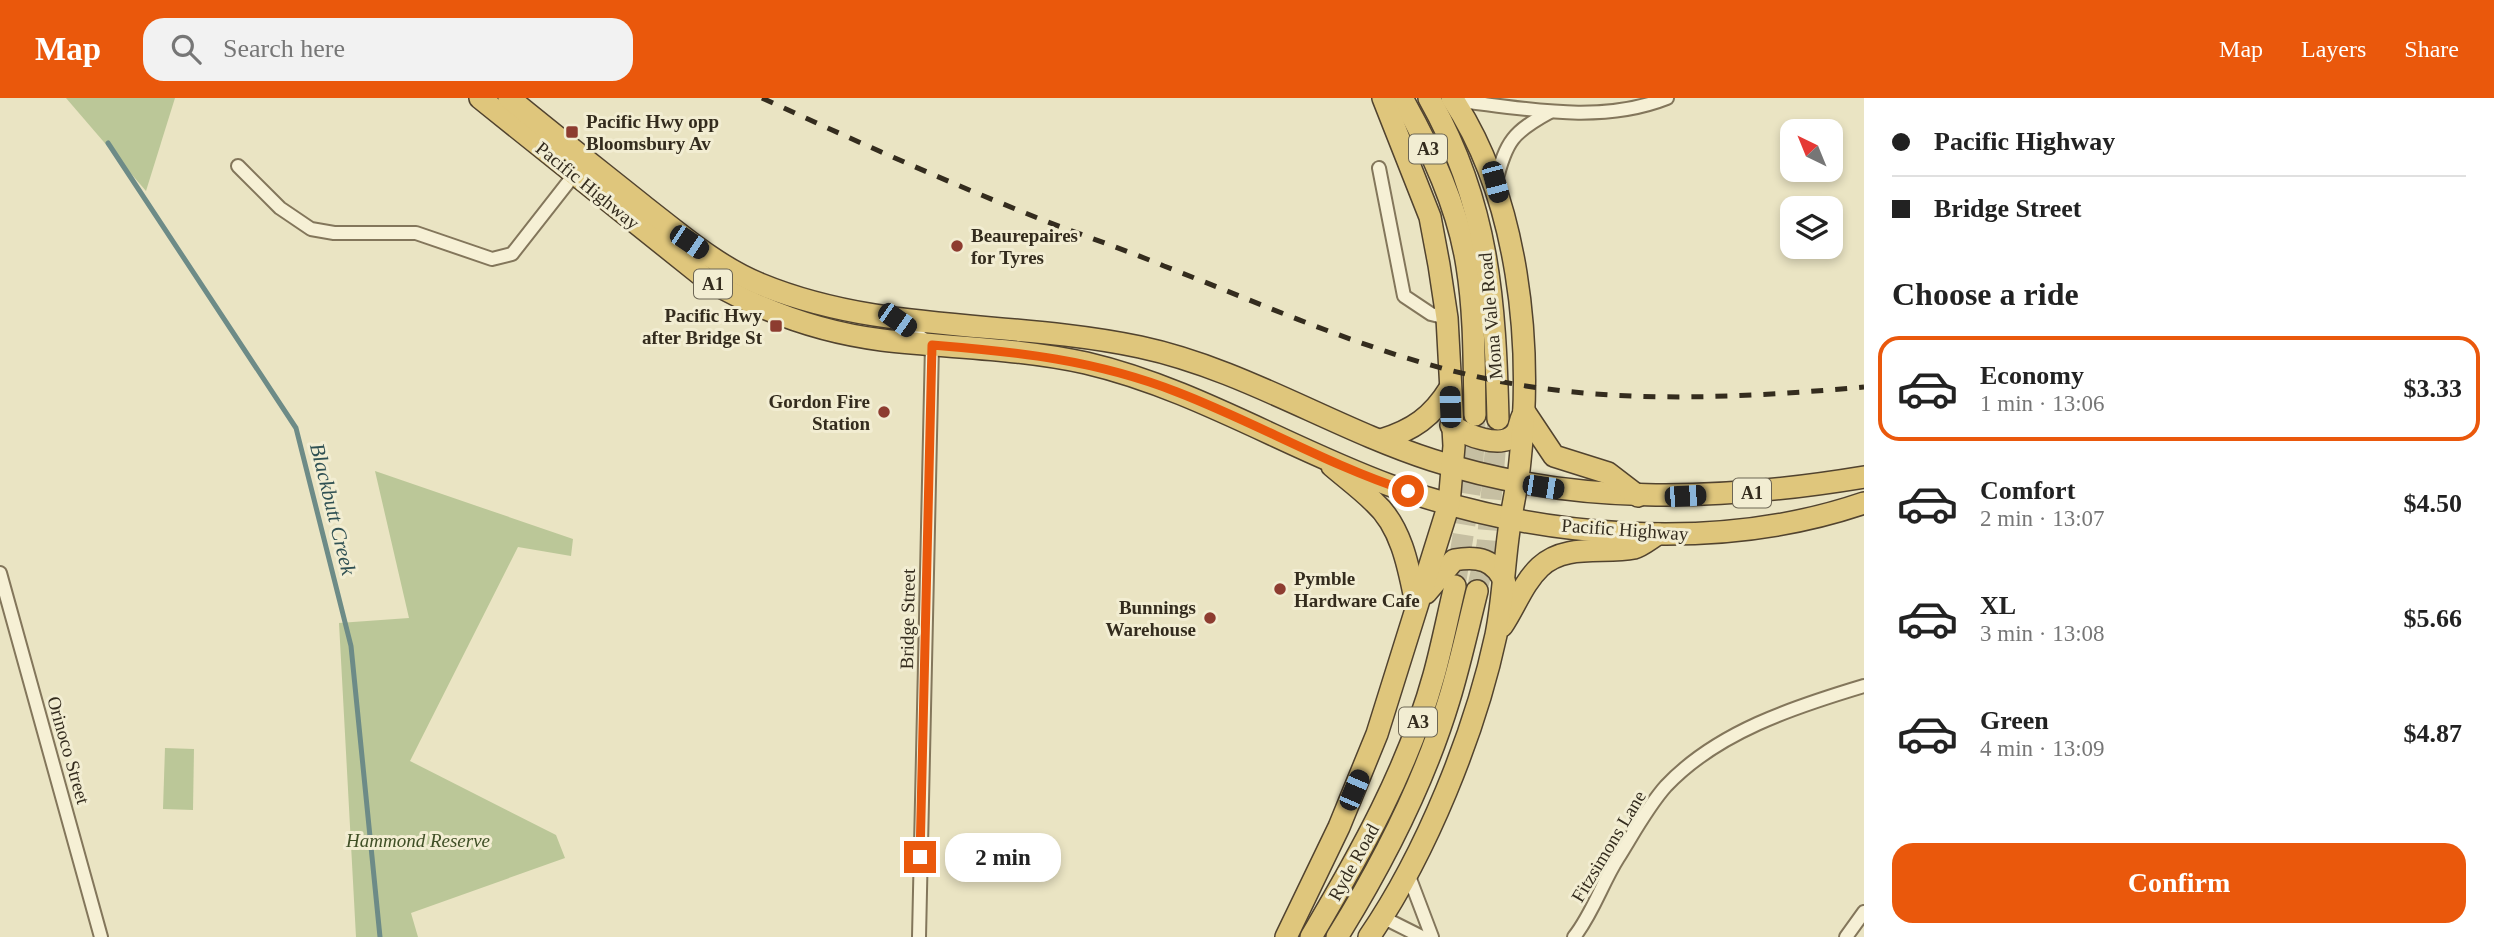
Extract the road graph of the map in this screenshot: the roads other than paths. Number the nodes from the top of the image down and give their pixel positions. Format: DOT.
graph roads {
  1 [pos="480,98"];
  2 [pos="509,98"];
  3 [pos="1383,98"];
  4 [pos="1402,98"];
  5 [pos="1429,98"];
  6 [pos="1667,98"];
  7 [pos="1453,99"];
  8 [pos="1550,112"];
  9 [pos="238,166"];
  10 [pos="581,167"];
  11 [pos="1379,168"];
  12 [pos="1495,182"];
  13 [pos="1447,318"];
  14 [pos="897,320"];
  15 [pos="932,345"];
  16 [pos="1450,388"];
  17 [pos="1524,411"];
  18 [pos="1475,415"];
  19 [pos="1498,419"];
  20 [pos="1451,425"];
  21 [pos="1381,440"];
  22 [pos="1319,454"];
  23 [pos="1454,466"];
  24 [pos="1864,477"];
  25 [pos="1517,483"];
  26 [pos="1639,496"];
  27 [pos="1864,503"];
  28 [pos="1449,504"];
  29 [pos="1510,518"];
  30 [pos="1658,534"];
  31 [pos="0,573"];
  32 [pos="1505,583"];
  33 [pos="1455,586"];
  34 [pos="1478,591"];
  35 [pos="1416,606"];
  36 [pos="1495,637"];
  37 [pos="1864,686"];
  38 [pos="1407,870"];
  39 [pos="1864,912"];
  40 [pos="1374,929"];
  41 [pos="101,937"];
  42 [pos="919,937"];
  43 [pos="1286,937"];
  44 [pos="1311,937"];
  45 [pos="1337,937"];
  46 [pos="1422,937"];
  47 [pos="1432,937"];
  48 [pos="1574,937"];
  49 [pos="1846,937"];
  1 -- 10 [label="highway, Pacific Highway / A1"];
  2 -- 10 [label="highway, Pacific Highway / A1"];
  3 -- 13 [label="highway"];
  4 -- 18 [label="highway, Mona Vale Road / A3"];
  5 -- 19 [label="highway, Mona Vale Road / A3"];
  6 -- 8 [label="street"];
  7 -- 8 [label="street"];
  7 -- 12 [label="highway"];
  8 -- 12 [label="street"];
  9 -- 10 [label="street"];
  10 -- 14 [label="highway, Pacific Highway / A1"];
  10 -- 15 [label="highway, Pacific Highway / A1"];
  11 -- 13 [label="street"];
  12 -- 17 [label="highway"];
  13 -- 16 [label="highway"];
  14 -- 15 [label="street"];
  14 -- 21 [label="highway, Pacific Highway / A1"];
  15 -- 22 [label="highway, Pacific Highway / A1"];
  15 -- 42 [label="street, Bridge Street"];
  16 -- 20 [label="highway"];
  16 -- 21 [label="highway"];
  17 -- 20 [label="highway"];
  17 -- 25 [label="highway"];
  17 -- 26 [label="highway"];
  20 -- 23 [label="highway"];
  21 -- 23 [label="highway, Pacific Highway / A1"];
  22 -- 28 [label="highway, Pacific Highway / A1"];
  22 -- 35 [label="highway"];
  23 -- 25 [label="highway, Pacific Highway / A1"];
  23 -- 28 [label="highway"];
  24 -- 26 [label="highway, Pacific Highway / A1"];
  25 -- 26 [label="highway, Pacific Highway / A1"];
  25 -- 29 [label="highway"];
  27 -- 30 [label="highway, Pacific Highway / A1"];
  28 -- 29 [label="highway, Pacific Highway / A1"];
  28 -- 35 [label="highway"];
  29 -- 30 [label="highway, Pacific Highway / A1"];
  29 -- 32 [label="highway"];
  30 -- 36 [label="highway"];
  31 -- 41 [label="street, Orinoco Street"];
  32 -- 35 [label="highway"];
  32 -- 36 [label="highway"];
  33 -- 44 [label="highway, Ryde Road / A3"];
  34 -- 45 [label="highway, Ryde Road / A3"];
  35 -- 43 [label="highway"];
  36 -- 38 [label="highway"];
  37 -- 48 [label="street, Fitzsimons Lane"];
  38 -- 40 [label="highway"];
  38 -- 47 [label="street"];
  39 -- 49 [label="street"];
  40 -- 46 [label="street"];
}
